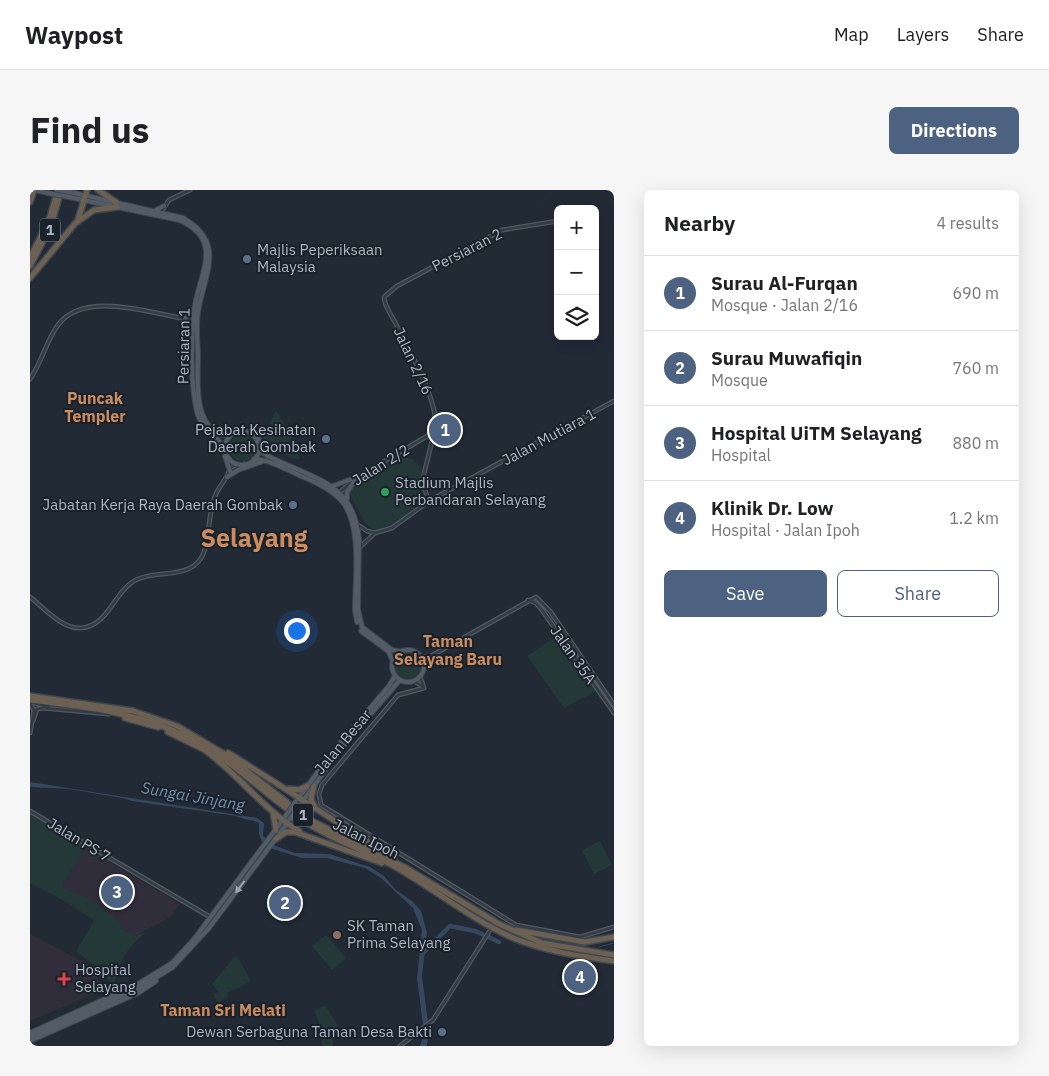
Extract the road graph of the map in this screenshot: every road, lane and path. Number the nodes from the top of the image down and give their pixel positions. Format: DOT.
graph roads {
  1 [pos="34,190"];
  2 [pos="59,190"];
  3 [pos="98,190"];
  4 [pos="190,190"];
  5 [pos="70,195"];
  6 [pos="86,195"];
  7 [pos="30,202"];
  8 [pos="117,204"];
  9 [pos="164,206"];
  10 [pos="151,210"];
  11 [pos="161,215"];
  12 [pos="554,222"];
  13 [pos="75,224"];
  14 [pos="30,258"];
  15 [pos="30,266"];
  16 [pos="30,278"];
  17 [pos="384,297"];
  18 [pos="194,308"];
  19 [pos="186,319"];
  20 [pos="195,320"];
  21 [pos="193,332"];
  22 [pos="30,379"];
  23 [pos="614,401"];
  24 [pos="248,428"];
  25 [pos="256,431"];
  26 [pos="234,433"];
  27 [pos="431,436"];
  28 [pos="218,437"];
  29 [pos="423,439"];
  30 [pos="431,445"];
  31 [pos="259,449"];
  32 [pos="226,451"];
  33 [pos="264,455"];
  34 [pos="229,458"];
  35 [pos="254,459"];
  36 [pos="266,461"];
  37 [pos="244,464"];
  38 [pos="228,474"];
  39 [pos="357,477"];
  40 [pos="313,481"];
  41 [pos="333,486"];
  42 [pos="340,492"];
  43 [pos="347,500"];
  44 [pos="429,501"];
  45 [pos="353,511"];
  46 [pos="348,513"];
  47 [pos="358,525"];
  48 [pos="376,533"];
  49 [pos="359,548"];
  50 [pos="30,597"];
  51 [pos="528,600"];
  52 [pos="403,652"];
  53 [pos="432,656"];
  54 [pos="420,657"];
  55 [pos="393,661"];
  56 [pos="423,664"];
  57 [pos="395,676"];
  58 [pos="420,676"];
  59 [pos="400,680"];
  60 [pos="414,681"];
  61 [pos="424,688"];
  62 [pos="30,696"];
  63 [pos="30,702"];
  64 [pos="614,705"];
  65 [pos="82,707"];
  66 [pos="55,709"];
  67 [pos="614,713"];
  68 [pos="109,714"];
  69 [pos="33,721"];
  70 [pos="177,726"];
  71 [pos="30,733"];
  72 [pos="205,750"];
  73 [pos="307,786"];
  74 [pos="314,786"];
  75 [pos="284,787"];
  76 [pos="300,800"];
  77 [pos="285,806"];
  78 [pos="30,811"];
  79 [pos="318,811"];
  80 [pos="273,812"];
  81 [pos="286,820"];
  82 [pos="276,830"];
  83 [pos="311,837"];
  84 [pos="274,838"];
  85 [pos="267,847"];
  86 [pos="439,887"];
  87 [pos="442,895"];
  88 [pos="476,901"];
  89 [pos="472,907"];
  90 [pos="214,913"];
  91 [pos="481,913"];
  92 [pos="205,914"];
  93 [pos="210,918"];
  94 [pos="206,923"];
  95 [pos="212,924"];
  96 [pos="488,924"];
  97 [pos="614,927"];
  98 [pos="496,929"];
  99 [pos="488,932"];
  100 [pos="614,937"];
  101 [pos="614,955"];
  102 [pos="614,961"];
  103 [pos="159,977"];
  104 [pos="30,1033"];
  105 [pos="30,1037"];
  106 [pos="30,1041"];
  107 [pos="400,1046"];
  1 -- 5 [label="main road, bridge"];
  1 -- 7 [label="highway"];
  2 -- 5 [label="main road, bridge"];
  2 -- 14 [label="highway, 1"];
  2 -- 15 [label="highway, 1"];
  3 -- 8 [label="highway"];
  4 -- 9 [label="street"];
  5 -- 6 [label="main road, Persiaran 1"];
  6 -- 8 [label="main road, Persiaran 1"];
  6 -- 13 [label="highway"];
  8 -- 10 [label="main road, Persiaran 1"];
  8 -- 11 [label="main road, Persiaran 1"];
  8 -- 13 [label="highway"];
  9 -- 10 [label="main road"];
  9 -- 11 [label="street"];
  10 -- 11 [label="main road, Persiaran 1"];
  11 -- 18 [label="main road, Persiaran 1"];
  11 -- 20 [label="main road, Persiaran 1"];
  12 -- 17 [label="street, Persiaran 2"];
  13 -- 16 [label="highway"];
  17 -- 27 [label="street, Jalan 2/16"];
  18 -- 19 [label="main road"];
  18 -- 20 [label="main road, Persiaran 1"];
  19 -- 20 [label="street"];
  19 -- 21 [label="main road"];
  19 -- 22 [label="street"];
  20 -- 21 [label="main road, Persiaran 1"];
  20 -- 28 [label="main road, Persiaran 1"];
  21 -- 28 [label="main road, Persiaran 1"];
  23 -- 44 [label="street, Jalan Mutiara 1"];
  24 -- 28 [label="main road"];
  25 -- 33 [label="main road"];
  26 -- 28 [label="main road"];
  26 -- 31 [label="main road"];
  26 -- 32 [label="main road"];
  27 -- 29 [label="street, Jalan 2/2"];
  27 -- 30 [label="street"];
  28 -- 32 [label="main road, Persiaran 1"];
  28 -- 38 [label="main road"];
  29 -- 30 [label="street"];
  29 -- 39 [label="street, Jalan 2/2"];
  30 -- 44 [label="street"];
  31 -- 33 [label="main road"];
  31 -- 35 [label="main road"];
  32 -- 34 [label="main road"];
  33 -- 41 [label="main road"];
  34 -- 37 [label="main road"];
  34 -- 38 [label="street"];
  35 -- 36 [label="main road"];
  35 -- 37 [label="main road"];
  36 -- 38 [label="main road"];
  36 -- 40 [label="main road"];
  37 -- 38 [label="street"];
  38 -- 50 [label="street"];
  39 -- 41 [label="main road"];
  39 -- 42 [label="street, Jalan 2/2"];
  39 -- 43 [label="main road"];
  40 -- 42 [label="main road"];
  40 -- 46 [label="main road"];
  41 -- 42 [label="main road"];
  42 -- 43 [label="main road"];
  43 -- 45 [label="main road"];
  44 -- 48 [label="street, Jalan Mutiara 1"];
  45 -- 46 [label="main road"];
  45 -- 47 [label="main road"];
  46 -- 55 [label="main road"];
  47 -- 48 [label="street"];
  47 -- 49 [label="main road"];
  48 -- 49 [label="street, Jalan Mutiara 1"];
  49 -- 52 [label="main road"];
  51 -- 53 [label="street"];
  51 -- 64 [label="street, Jalan 35A"];
  51 -- 67 [label="street, Jalan 35A"];
  52 -- 54 [label="main road"];
  52 -- 55 [label="main road"];
  53 -- 54 [label="street"];
  53 -- 56 [label="street"];
  54 -- 56 [label="main road"];
  55 -- 57 [label="main road"];
  56 -- 58 [label="main road"];
  57 -- 59 [label="main road"];
  57 -- 73 [label="main road, Jalan Besar"];
  58 -- 60 [label="main road"];
  58 -- 61 [label="street"];
  59 -- 60 [label="main road"];
  59 -- 74 [label="main road, Jalan Besar"];
  60 -- 61 [label="street"];
  61 -- 88 [label="street, Jalan Besar"];
  62 -- 70 [label="highway, Jalan Ipoh / 1"];
  63 -- 65 [label="highway, Jalan Ipoh / 1"];
  63 -- 66 [label="street"];
  63 -- 69 [label="street"];
  65 -- 68 [label="highway"];
  65 -- 77 [label="highway, Jalan Ipoh / 1"];
  66 -- 68 [label="street"];
  66 -- 69 [label="street"];
  68 -- 72 [label="highway"];
  69 -- 71 [label="street"];
  70 -- 75 [label="highway"];
  70 -- 86 [label="highway, Jalan Ipoh / 1"];
  72 -- 77 [label="highway"];
  72 -- 80 [label="highway"];
  73 -- 75 [label="highway"];
  73 -- 76 [label="main road, Jalan Besar"];
  74 -- 76 [label="main road, Jalan Besar"];
  74 -- 79 [label="highway"];
  75 -- 76 [label="highway"];
  76 -- 79 [label="highway"];
  76 -- 81 [label="main road, bridge"];
  77 -- 87 [label="highway, Jalan Ipoh / 1"];
  78 -- 92 [label="street, Jalan PS 7"];
  79 -- 86 [label="highway"];
  80 -- 81 [label="highway"];
  80 -- 82 [label="highway"];
  81 -- 82 [label="main road"];
  81 -- 83 [label="highway"];
  81 -- 84 [label="main road"];
  82 -- 84 [label="main road"];
  83 -- 84 [label="highway"];
  83 -- 87 [label="highway"];
  84 -- 85 [label="main road"];
  85 -- 90 [label="main road"];
  85 -- 95 [label="main road, one-way"];
  86 -- 89 [label="highway, Jalan Ipoh / 1"];
  87 -- 96 [label="highway, Jalan Ipoh / 1"];
  88 -- 89 [label="highway"];
  88 -- 97 [label="street, Jalan Besar"];
  89 -- 91 [label="highway, Jalan Ipoh / 1"];
  90 -- 92 [label="main road"];
  90 -- 93 [label="main road"];
  91 -- 100 [label="highway"];
  91 -- 101 [label="highway, Jalan Ipoh / 1"];
  92 -- 93 [label="street, Jalan PS 7"];
  92 -- 94 [label="street"];
  93 -- 94 [label="main road"];
  93 -- 95 [label="main road"];
  94 -- 104 [label="main road"];
  95 -- 103 [label="main road"];
  96 -- 98 [label="highway, Jalan Ipoh / 1"];
  96 -- 99 [label="street"];
  98 -- 99 [label="street"];
  98 -- 102 [label="highway, Jalan Ipoh / 1"];
  99 -- 107 [label="street"];
  103 -- 105 [label="main road"];
  103 -- 106 [label="main road"];
}
